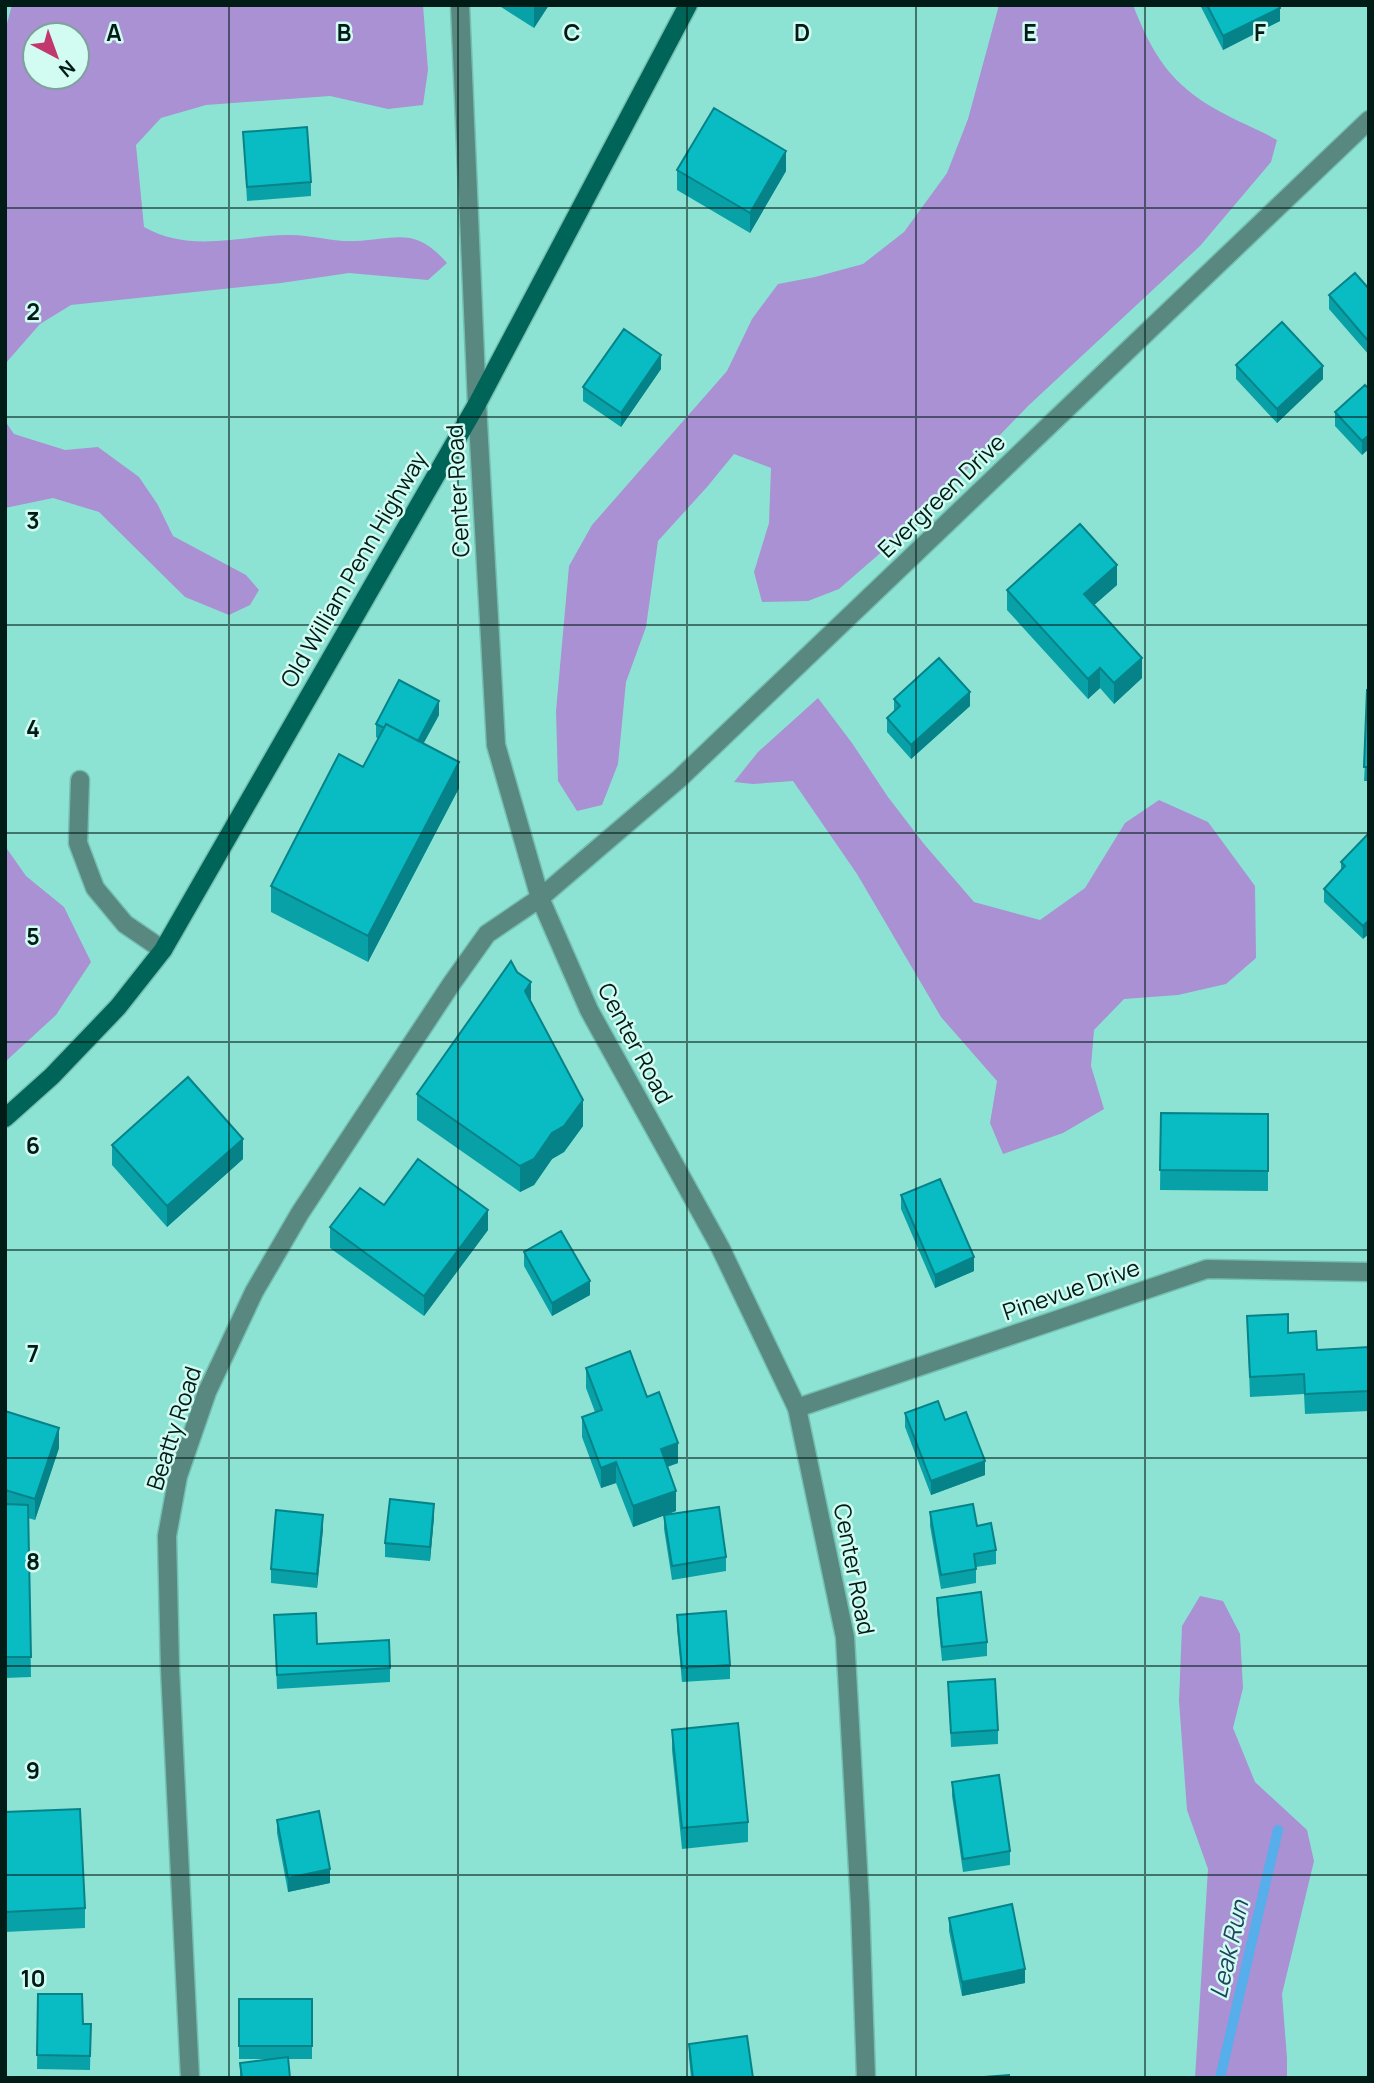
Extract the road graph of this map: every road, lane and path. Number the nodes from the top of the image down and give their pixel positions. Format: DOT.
graph roads {
  1 [pos="460,5"];
  2 [pos="688,5"];
  3 [pos="1369,120"];
  4 [pos="477,404"];
  5 [pos="80,780"];
  6 [pos="540,898"];
  7 [pos="163,950"];
  8 [pos="5,1118"];
  9 [pos="1369,1272"];
  10 [pos="797,1408"];
  11 [pos="190,2078"];
  12 [pos="866,2078"];
  1 -- 4 [label="street, Center Road"];
  2 -- 4 [label="main road, Old William Penn Highway"];
  3 -- 6 [label="street, Evergreen Drive"];
  4 -- 6 [label="street, Center Road"];
  4 -- 7 [label="main road, Old William Penn Highway"];
  5 -- 7 [label="street"];
  6 -- 10 [label="street, Center Road"];
  6 -- 11 [label="street, Beatty Road"];
  7 -- 8 [label="main road, Old William Penn Highway"];
  9 -- 10 [label="street, Pinevue Drive"];
  10 -- 12 [label="street, Center Road"];
}
